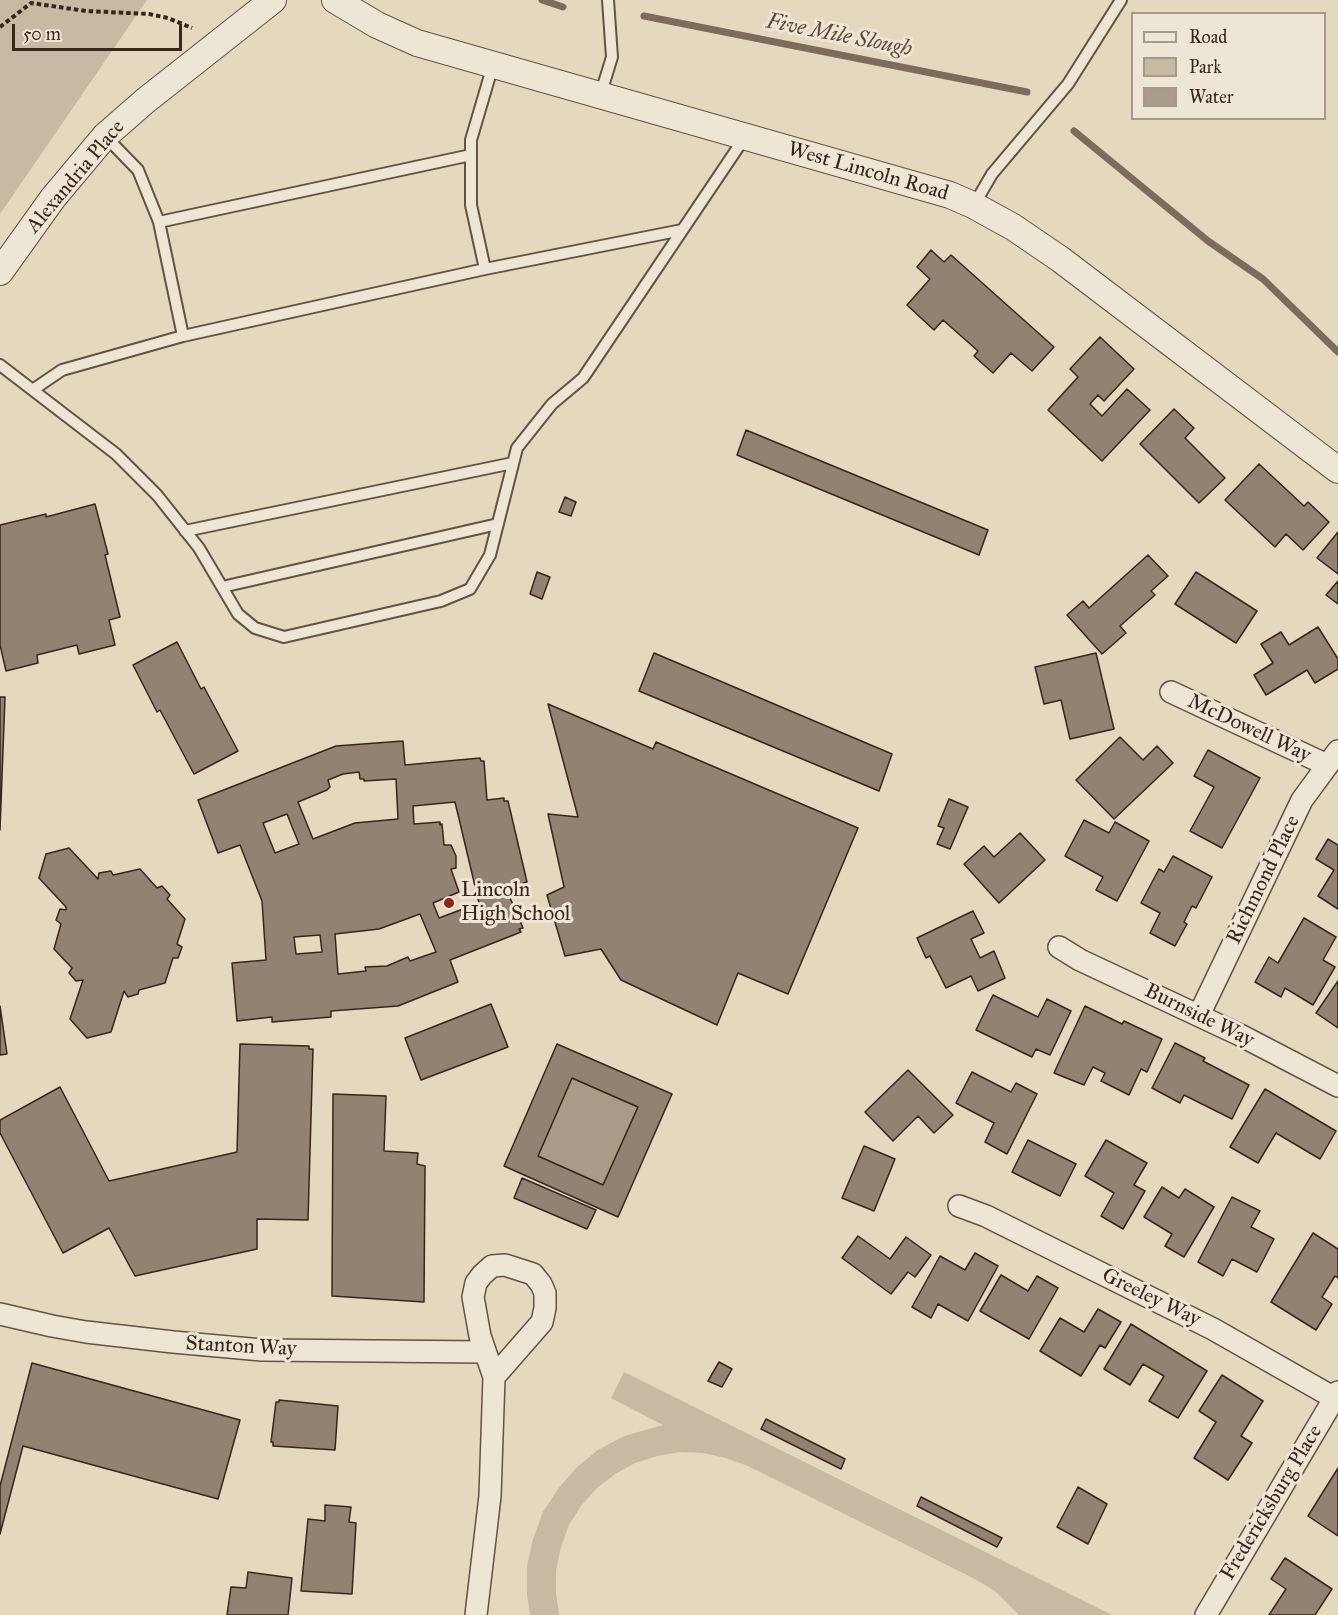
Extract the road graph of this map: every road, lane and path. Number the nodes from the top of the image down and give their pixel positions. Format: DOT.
graph roads {
  1 [pos="273,0"];
  2 [pos="335,0"];
  3 [pos="1121,0"];
  4 [pos="31,1"];
  5 [pos="608,4"];
  6 [pos="0,27"];
  7 [pos="192,28"];
  8 [pos="493,65"];
  9 [pos="600,96"];
  10 [pos="105,136"];
  11 [pos="745,137"];
  12 [pos="471,154"];
  13 [pos="974,205"];
  14 [pos="159,222"];
  15 [pos="682,230"];
  16 [pos="485,269"];
  17 [pos="0,272"];
  18 [pos="183,336"];
  19 [pos="0,365"];
  20 [pos="34,389"];
  21 [pos="513,463"];
  22 [pos="1338,470"];
  23 [pos="498,524"];
  24 [pos="185,531"];
  25 [pos="222,587"];
  26 [pos="1171,692"];
  27 [pos="1333,758"];
  28 [pos="1059,946"];
  29 [pos="1199,1015"];
  30 [pos="1338,1086"];
  31 [pos="959,1206"];
  32 [pos="0,1314"];
  33 [pos="485,1352"];
  34 [pos="494,1377"];
  35 [pos="1337,1397"];
  36 [pos="476,1615"];
  37 [pos="1206,1615"];
  1 -- 10 [label="street, Alexandria Place"];
  2 -- 8 [label="street, West Lincoln Road"];
  3 -- 13 [label="lane"];
  4 -- 6 [label="path"];
  4 -- 7 [label="path"];
  5 -- 9 [label="lane"];
  8 -- 9 [label="street, West Lincoln Road"];
  8 -- 12 [label="lane"];
  9 -- 11 [label="street, West Lincoln Road"];
  10 -- 14 [label="lane"];
  10 -- 17 [label="street, Alexandria Place"];
  11 -- 13 [label="street, West Lincoln Road"];
  11 -- 15 [label="lane"];
  12 -- 14 [label="lane"];
  12 -- 16 [label="lane"];
  13 -- 22 [label="street, West Lincoln Road"];
  14 -- 18 [label="lane"];
  15 -- 16 [label="lane"];
  15 -- 21 [label="lane"];
  16 -- 18 [label="lane"];
  18 -- 20 [label="lane"];
  19 -- 20 [label="lane"];
  20 -- 24 [label="lane"];
  21 -- 23 [label="lane"];
  21 -- 24 [label="lane"];
  23 -- 25 [label="lane"];
  23 -- 25 [label="lane"];
  24 -- 25 [label="lane"];
  26 -- 27 [label="street, McDowell Way"];
  27 -- 29 [label="street, Richmond Place"];
  28 -- 29 [label="street, Burnside Way"];
  29 -- 30 [label="street, Burnside Way"];
  31 -- 35 [label="street, Greeley Way"];
  32 -- 33 [label="street, Stanton Way"];
  33 -- 34 [label="street"];
  33 -- 34 [label="street"];
  34 -- 36 [label="street"];
  35 -- 37 [label="street, Fredericksburg Place"];
}
